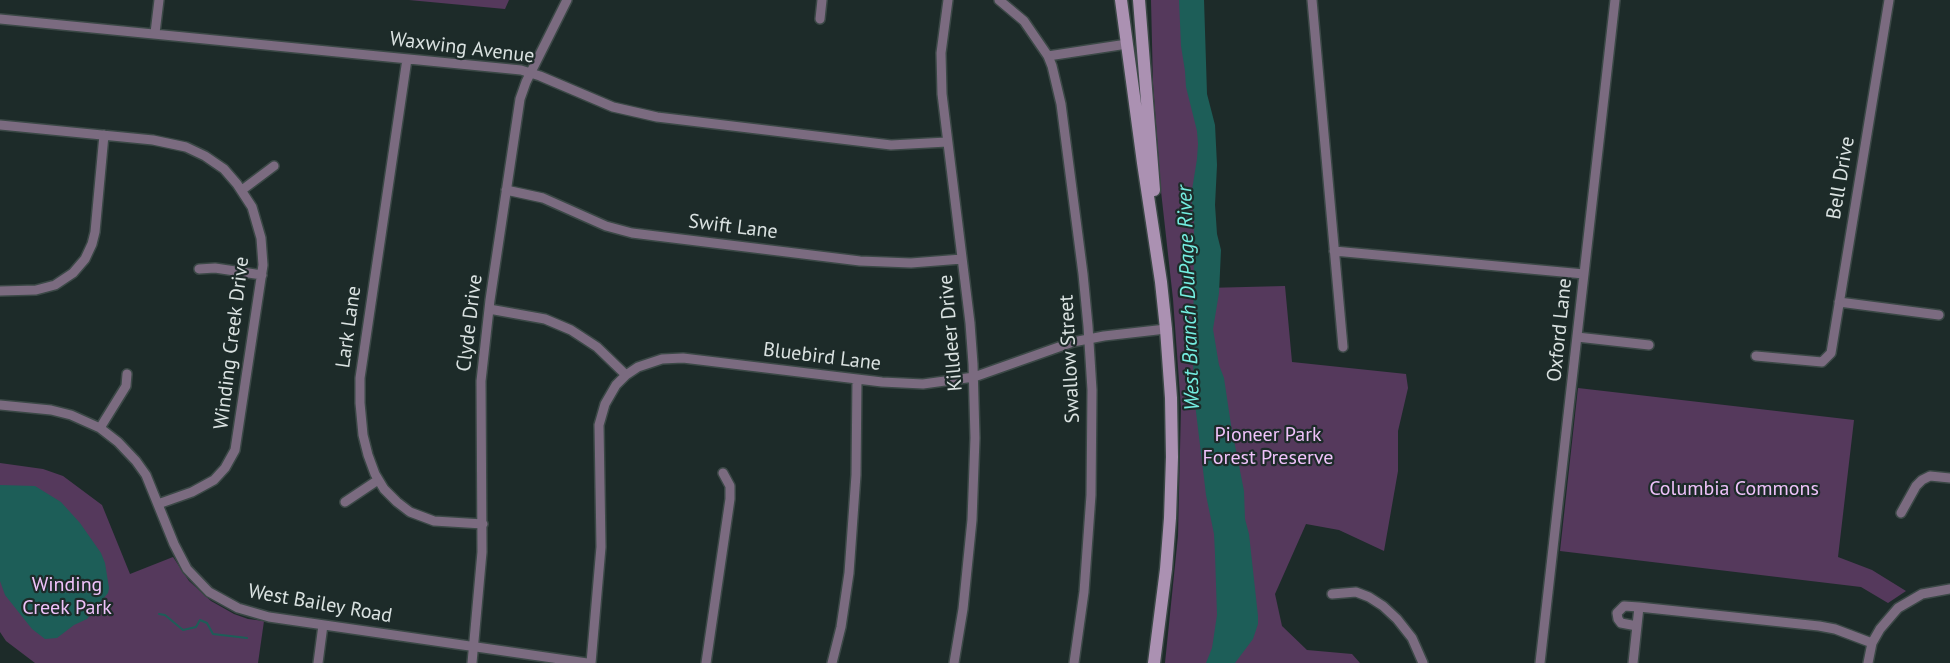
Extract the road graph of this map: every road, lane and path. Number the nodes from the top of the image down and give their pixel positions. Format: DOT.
graph roads {
  1 [pos="159,0"];
  2 [pos="567,0"];
  3 [pos="822,0"];
  4 [pos="948,0"];
  5 [pos="999,0"];
  6 [pos="1120,0"];
  7 [pos="1139,0"];
  8 [pos="1311,0"];
  9 [pos="1615,0"];
  10 [pos="1889,0"];
  11 [pos="0,19"];
  12 [pos="820,19"];
  13 [pos="155,33"];
  14 [pos="1126,44"];
  15 [pos="1048,56"];
  16 [pos="406,59"];
  17 [pos="531,73"];
  18 [pos="0,125"];
  19 [pos="105,135"];
  20 [pos="947,142"];
  21 [pos="274,166"];
  22 [pos="242,190"];
  23 [pos="506,190"];
  24 [pos="1155,235"];
  25 [pos="1334,251"];
  26 [pos="962,259"];
  27 [pos="199,269"];
  28 [pos="1584,274"];
  29 [pos="262,275"];
  30 [pos="0,291"];
  31 [pos="1839,302"];
  32 [pos="489,309"];
  33 [pos="1939,315"];
  34 [pos="1166,329"];
  35 [pos="1577,338"];
  36 [pos="1089,339"];
  37 [pos="1649,345"];
  38 [pos="1343,347"];
  39 [pos="1756,356"];
  40 [pos="127,374"];
  41 [pos="626,375"];
  42 [pos="974,376"];
  43 [pos="857,379"];
  44 [pos="0,405"];
  45 [pos="100,428"];
  46 [pos="723,473"];
  47 [pos="1950,478"];
  48 [pos="378,480"];
  49 [pos="345,502"];
  50 [pos="158,504"];
  51 [pos="1901,513"];
  52 [pos="483,524"];
  53 [pos="1950,589"];
  54 [pos="1332,594"];
  55 [pos="1638,607"];
  56 [pos="323,625"];
  57 [pos="1637,626"];
  58 [pos="1872,644"];
  59 [pos="475,647"];
  60 [pos="318,663"];
  61 [pos="472,663"];
  62 [pos="589,663"];
  63 [pos="706,663"];
  64 [pos="832,663"];
  65 [pos="954,663"];
  66 [pos="1074,663"];
  67 [pos="1154,663"];
  68 [pos="1423,663"];
  69 [pos="1540,663"];
  70 [pos="1633,663"];
  71 [pos="1868,663"];
  1 -- 13 [label="street"];
  2 -- 17 [label="street, Clyde Drive"];
  3 -- 12 [label="street"];
  4 -- 20 [label="street, Killdeer Drive"];
  5 -- 15 [label="street, Swallow Street"];
  6 -- 14 [label="main road"];
  7 -- 24 [label="main road"];
  8 -- 25 [label="street"];
  9 -- 28 [label="street, Oxford Lane"];
  10 -- 31 [label="street, Bell Drive"];
  11 -- 13 [label="street, Waxwing Avenue"];
  13 -- 16 [label="street, Waxwing Avenue"];
  14 -- 15 [label="street"];
  14 -- 24 [label="main road"];
  15 -- 36 [label="street, Swallow Street"];
  16 -- 17 [label="street, Waxwing Avenue"];
  16 -- 48 [label="street, Lark Lane"];
  17 -- 20 [label="street, Waxwing Avenue"];
  17 -- 23 [label="street, Clyde Drive"];
  18 -- 19 [label="street, Winding Creek Drive"];
  19 -- 22 [label="street, Winding Creek Drive"];
  19 -- 30 [label="street"];
  20 -- 26 [label="street, Killdeer Drive"];
  21 -- 22 [label="street"];
  22 -- 29 [label="street, Winding Creek Drive"];
  23 -- 26 [label="street, Swift Lane"];
  23 -- 32 [label="street, Clyde Drive"];
  24 -- 34 [label="main road"];
  25 -- 28 [label="street"];
  25 -- 38 [label="street"];
  26 -- 42 [label="street, Killdeer Drive"];
  27 -- 29 [label="street"];
  28 -- 35 [label="street, Oxford Lane"];
  29 -- 50 [label="street, Winding Creek Drive"];
  31 -- 33 [label="street"];
  31 -- 39 [label="street, Bell Drive"];
  32 -- 41 [label="street"];
  32 -- 52 [label="street, Clyde Drive"];
  34 -- 36 [label="street, Bluebird Lane"];
  34 -- 67 [label="main road"];
  35 -- 37 [label="street"];
  35 -- 69 [label="street, Oxford Lane"];
  36 -- 42 [label="street, Bluebird Lane"];
  36 -- 66 [label="street, Swallow Street"];
  40 -- 45 [label="street"];
  41 -- 43 [label="street, Bluebird Lane"];
  41 -- 62 [label="street"];
  42 -- 43 [label="street, Bluebird Lane"];
  42 -- 65 [label="street, Killdeer Drive"];
  43 -- 64 [label="street"];
  44 -- 45 [label="street, West Bailey Road"];
  45 -- 50 [label="street, West Bailey Road"];
  46 -- 63 [label="street"];
  47 -- 51 [label="street"];
  48 -- 49 [label="street"];
  48 -- 52 [label="street, Lark Lane"];
  50 -- 56 [label="street, West Bailey Road"];
  52 -- 59 [label="street, Clyde Drive"];
  53 -- 58 [label="street"];
  54 -- 68 [label="street"];
  55 -- 57 [label="street"];
  55 -- 57 [label="street"];
  55 -- 58 [label="street"];
  56 -- 59 [label="street, West Bailey Road"];
  56 -- 60 [label="street"];
  57 -- 70 [label="street"];
  58 -- 71 [label="street"];
  59 -- 61 [label="street, Clyde Drive"];
  59 -- 62 [label="street, West Bailey Road"];
}
